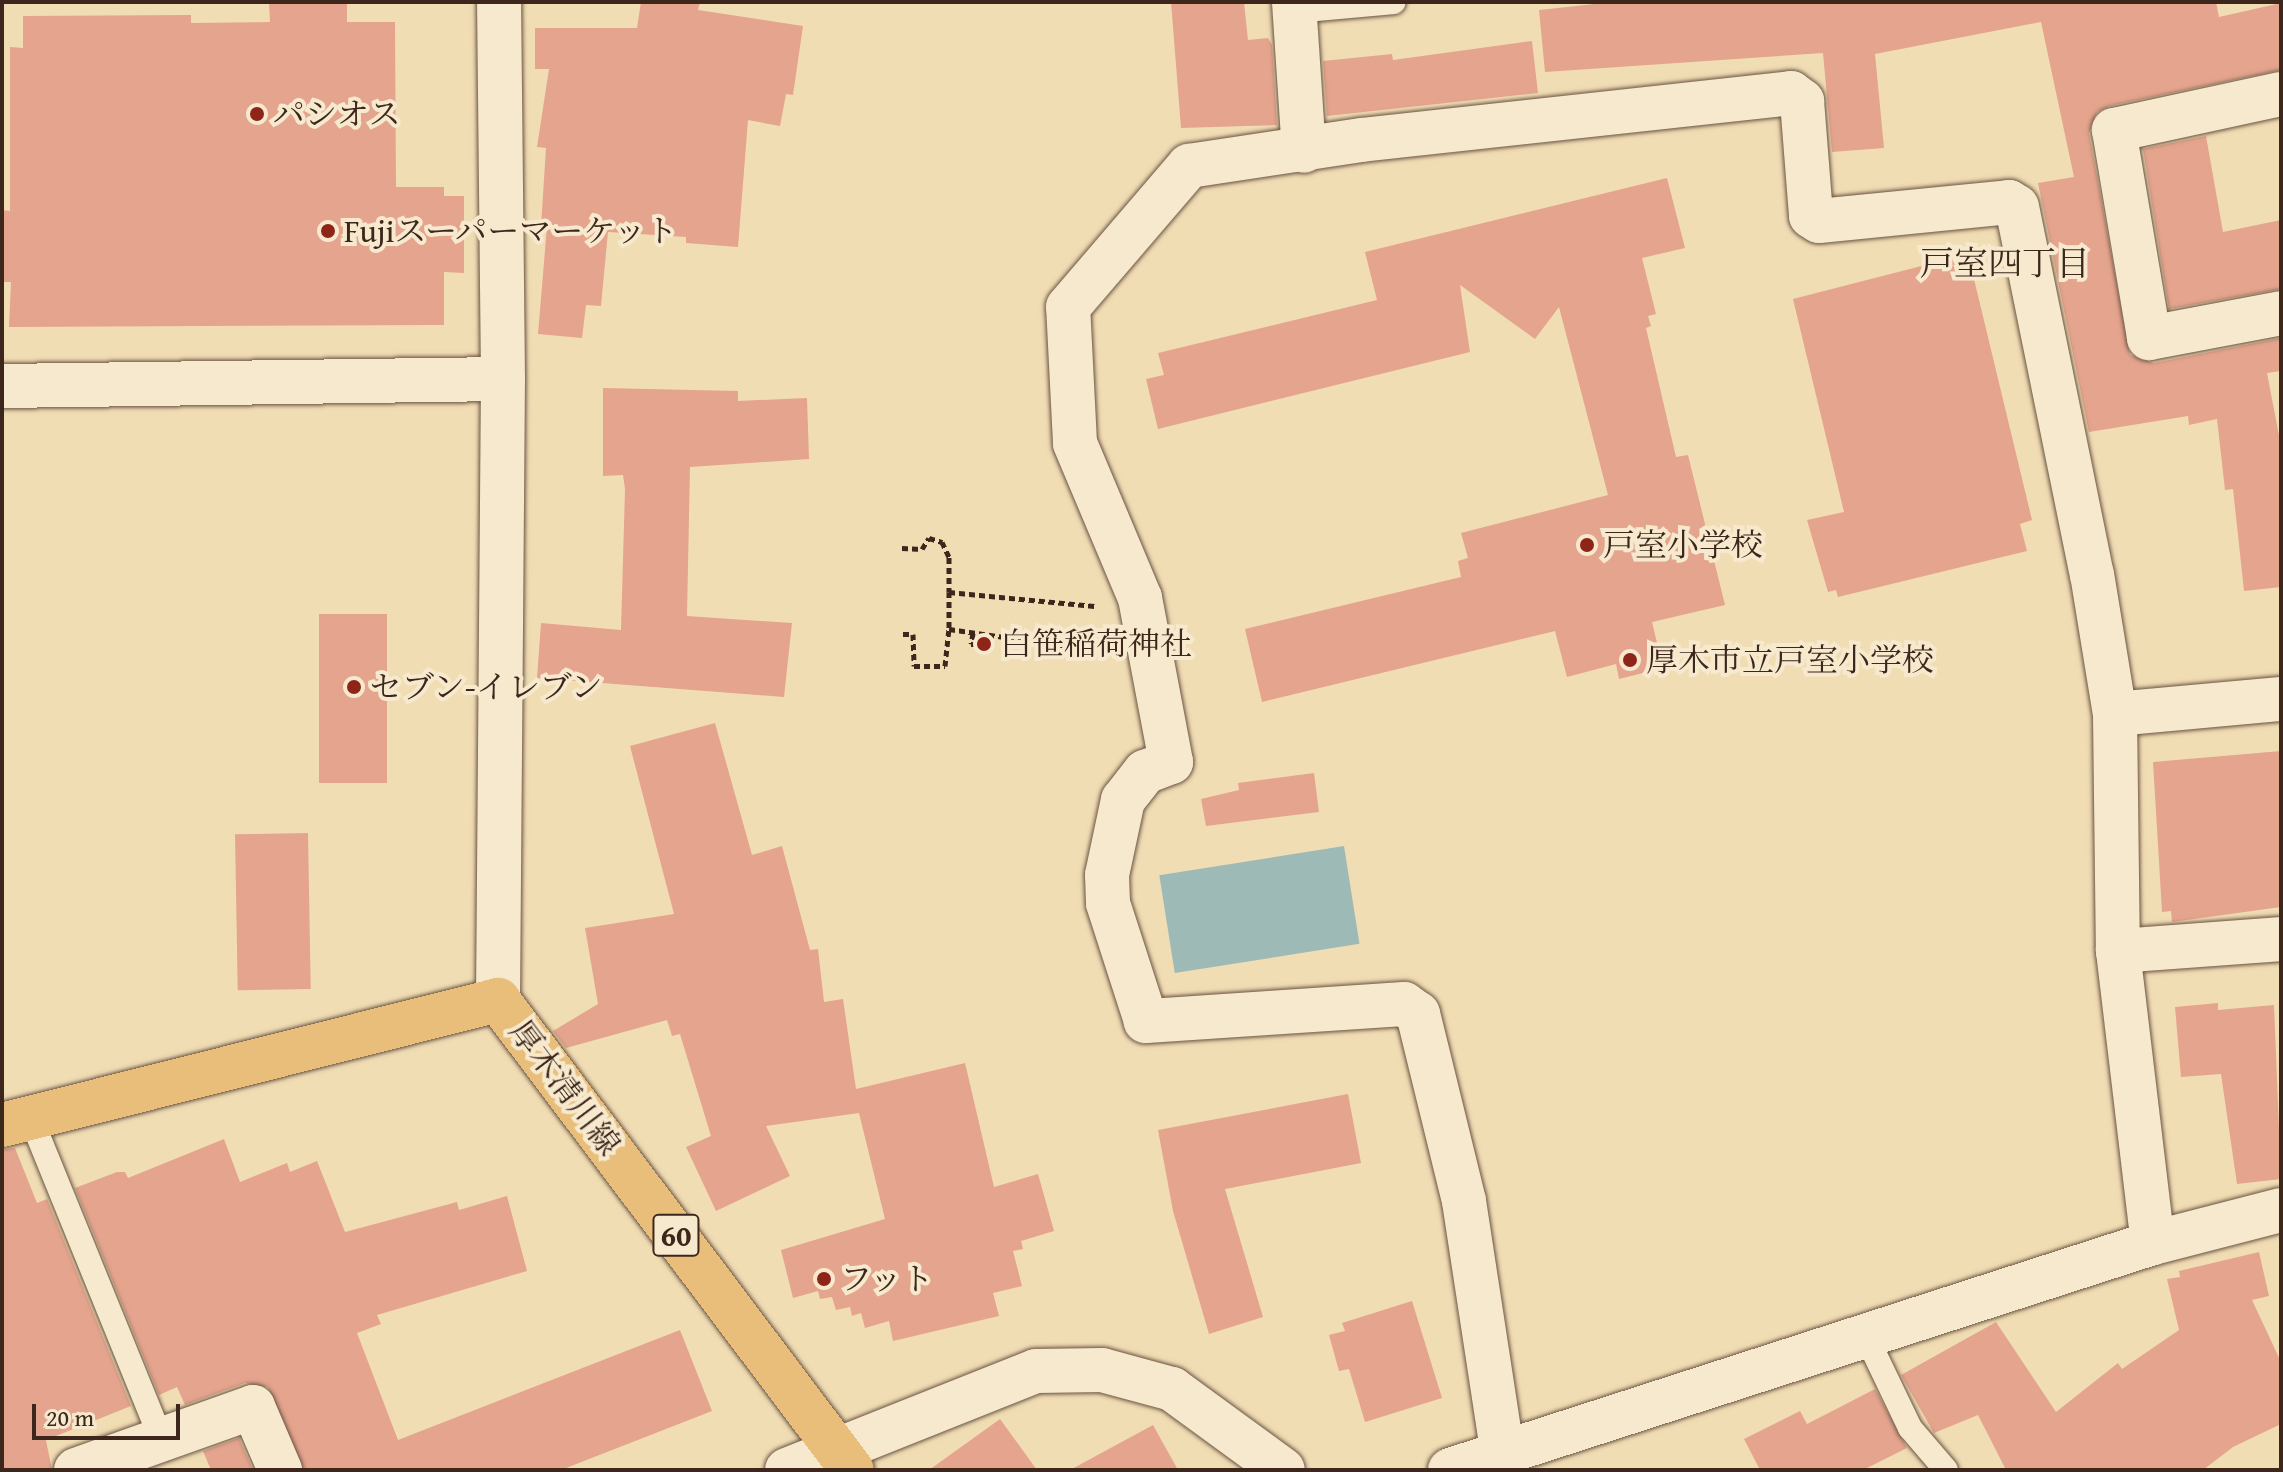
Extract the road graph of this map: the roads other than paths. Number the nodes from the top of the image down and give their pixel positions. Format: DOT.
graph roads {
  1 [pos="499,2"];
  2 [pos="1394,2"];
  3 [pos="1295,7"];
  4 [pos="2281,94"];
  5 [pos="1304,151"];
  6 [pos="2281,313"];
  7 [pos="503,379"];
  8 [pos="2,386"];
  9 [pos="2281,699"];
  10 [pos="2115,714"];
  11 [pos="2281,939"];
  12 [pos="2118,951"];
  13 [pos="498,1000"];
  14 [pos="16,1120"];
  15 [pos="2281,1210"];
  16 [pos="2153,1243"];
  17 [pos="1866,1336"];
  18 [pos="161,1439"];
  19 [pos="1503,1456"];
  20 [pos="844,1460"];
  21 [pos="76,1470"];
  22 [pos="280,1470"];
  23 [pos="787,1470"];
  24 [pos="1283,1470"];
  25 [pos="1450,1470"];
  26 [pos="1946,1470"];
  1 -- 7 [label="street"];
  2 -- 3 [label="lane"];
  3 -- 5 [label="street"];
  4 -- 6 [label="street"];
  5 -- 10 [label="street"];
  5 -- 19 [label="street"];
  7 -- 8 [label="street"];
  7 -- 13 [label="street"];
  9 -- 10 [label="street"];
  10 -- 12 [label="street"];
  11 -- 12 [label="street"];
  12 -- 16 [label="street"];
  13 -- 14 [label="main road, 厚木清川線"];
  13 -- 20 [label="main road, 厚木清川線 / 60"];
  14 -- 18 [label="lane"];
  15 -- 16 [label="street"];
  16 -- 17 [label="street"];
  17 -- 19 [label="street"];
  17 -- 26 [label="lane"];
  18 -- 21 [label="street"];
  18 -- 22 [label="street"];
  19 -- 25 [label="street"];
  20 -- 23 [label="street"];
  20 -- 24 [label="street"];
}
